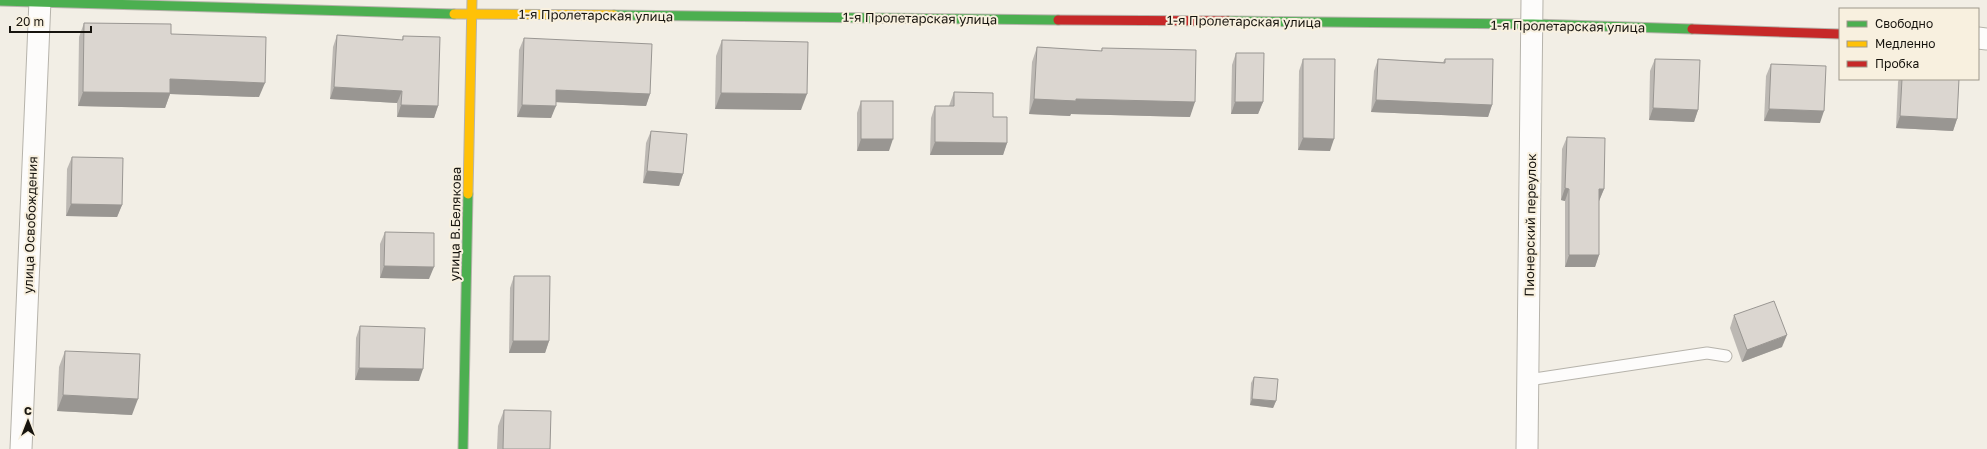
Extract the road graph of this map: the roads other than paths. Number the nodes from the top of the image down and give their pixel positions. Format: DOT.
graph roads {
  1 [pos="40,0"];
  2 [pos="472,0"];
  3 [pos="1532,0"];
  4 [pos="0,1"];
  5 [pos="472,14"];
  6 [pos="1533,24"];
  7 [pos="1839,34"];
  8 [pos="1726,356"];
  9 [pos="1528,380"];
  10 [pos="21,449"];
  11 [pos="463,449"];
  12 [pos="1527,449"];
  1 -- 4 [label="street, 1-я Пролетарская улица"];
  1 -- 5 [label="street, 1-я Пролетарская улица"];
  1 -- 10 [label="street, улица Освобождения"];
  2 -- 5 [label="street, улица В.Белякова"];
  3 -- 6 [label="street, Пионерский переулок"];
  5 -- 6 [label="street, 1-я Пролетарская улица"];
  5 -- 11 [label="street, улица В.Белякова"];
  6 -- 7 [label="street, 1-я Пролетарская улица"];
  6 -- 9 [label="street, Пионерский переулок"];
  8 -- 9 [label="lane"];
  9 -- 12 [label="street, Пионерский переулок"];
}
